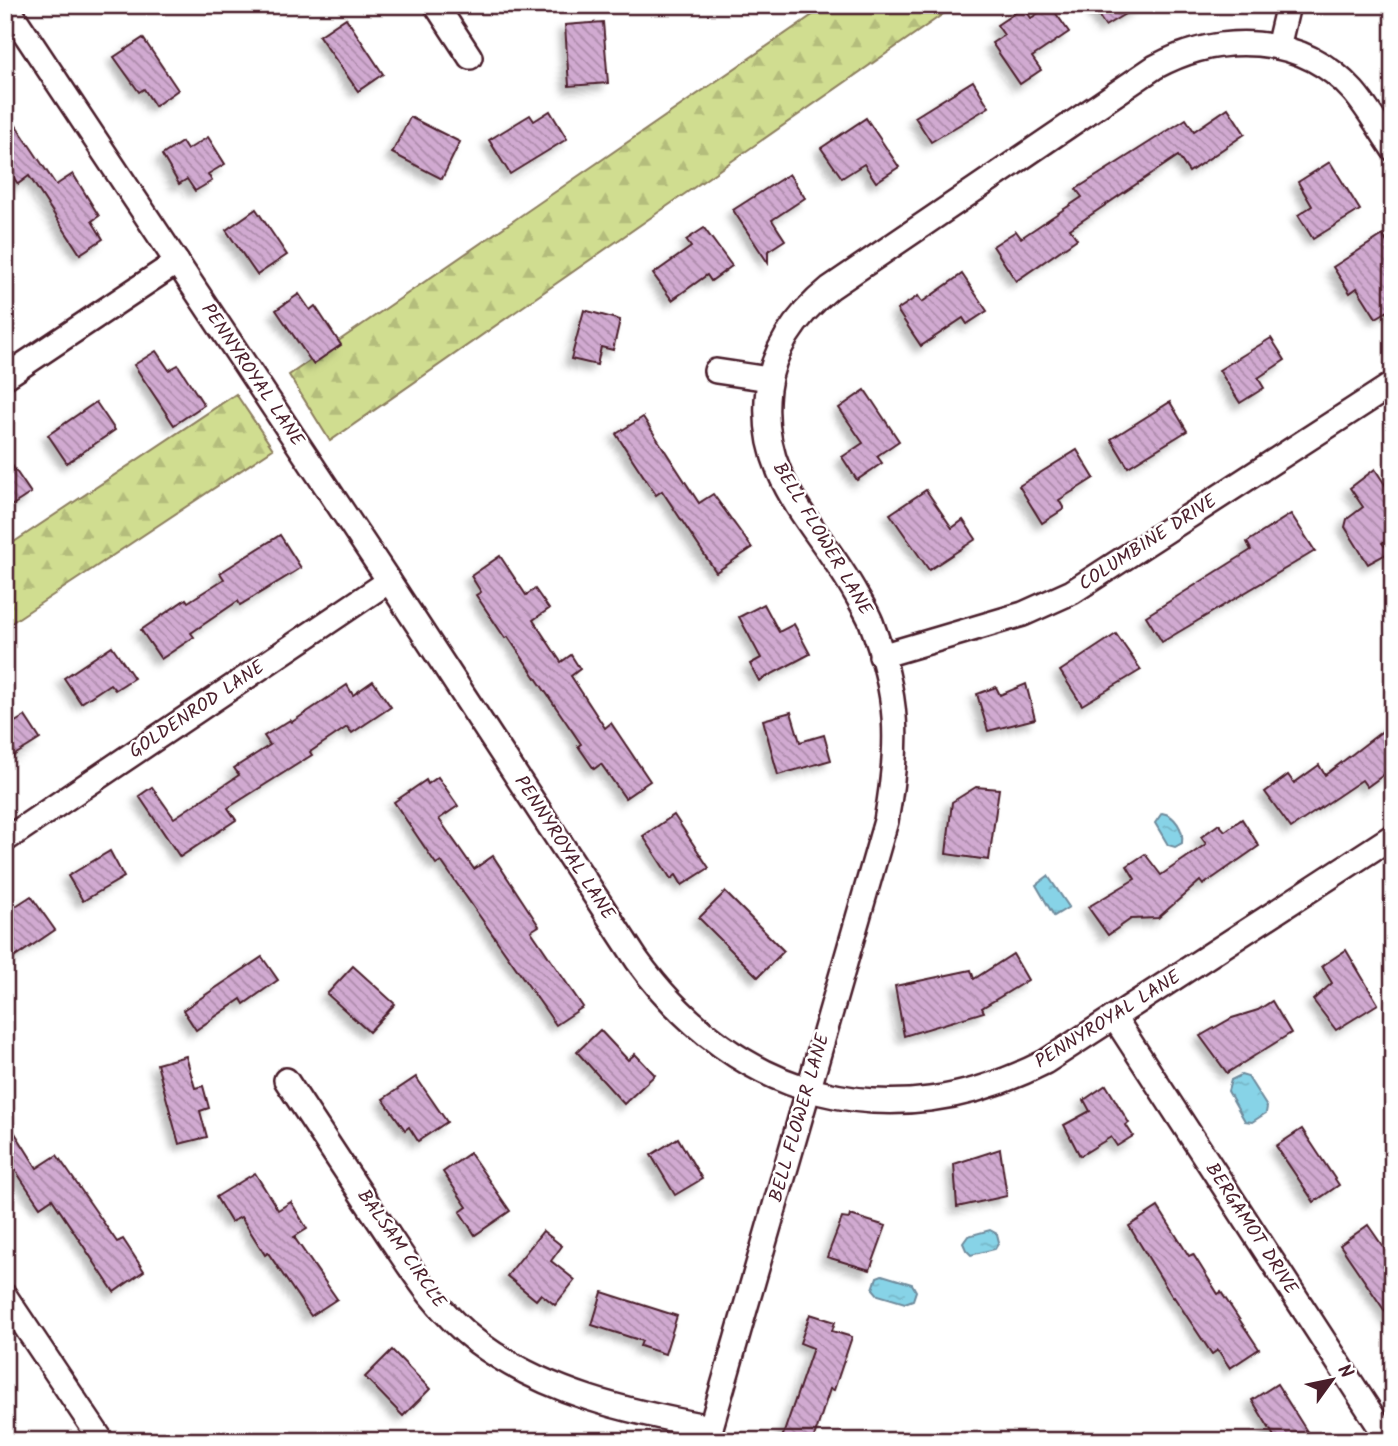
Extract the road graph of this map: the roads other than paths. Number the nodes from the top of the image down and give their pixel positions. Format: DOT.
graph roads {
  1 [pos="6,5"];
  2 [pos="436,5"];
  3 [pos="1288,5"];
  4 [pos="1283,48"];
  5 [pos="470,57"];
  6 [pos="1393,149"];
  7 [pos="177,262"];
  8 [pos="716,371"];
  9 [pos="5,377"];
  10 [pos="769,379"];
  11 [pos="1393,384"];
  12 [pos="389,580"];
  13 [pos="881,656"];
  14 [pos="1393,836"];
  15 [pos="5,840"];
  16 [pos="1114,1017"];
  17 [pos="286,1080"];
  18 [pos="809,1091"];
  19 [pos="5,1296"];
  20 [pos="709,1434"];
  21 [pos="102,1441"];
  22 [pos="1389,1441"];
  1 -- 7 [label="street, PENNYROYAL LANE"];
  2 -- 5 [label="street"];
  3 -- 4 [label="street"];
  4 -- 6 [label="street, BELL FLOWER LANE"];
  4 -- 10 [label="street, BELL FLOWER LANE"];
  7 -- 9 [label="street"];
  7 -- 12 [label="street, PENNYROYAL LANE"];
  8 -- 10 [label="street"];
  10 -- 13 [label="street, BELL FLOWER LANE"];
  11 -- 13 [label="street, COLUMBINE DRIVE"];
  12 -- 15 [label="street, GOLDENROD LANE"];
  12 -- 18 [label="street, PENNYROYAL LANE"];
  13 -- 18 [label="street, BELL FLOWER LANE"];
  14 -- 16 [label="street, PENNYROYAL LANE"];
  16 -- 18 [label="street, PENNYROYAL LANE"];
  16 -- 22 [label="street, BERGAMOT DRIVE"];
  17 -- 20 [label="street, BALSAM CIRCLE"];
  18 -- 20 [label="street, BELL FLOWER LANE"];
  19 -- 21 [label="street"];
}
